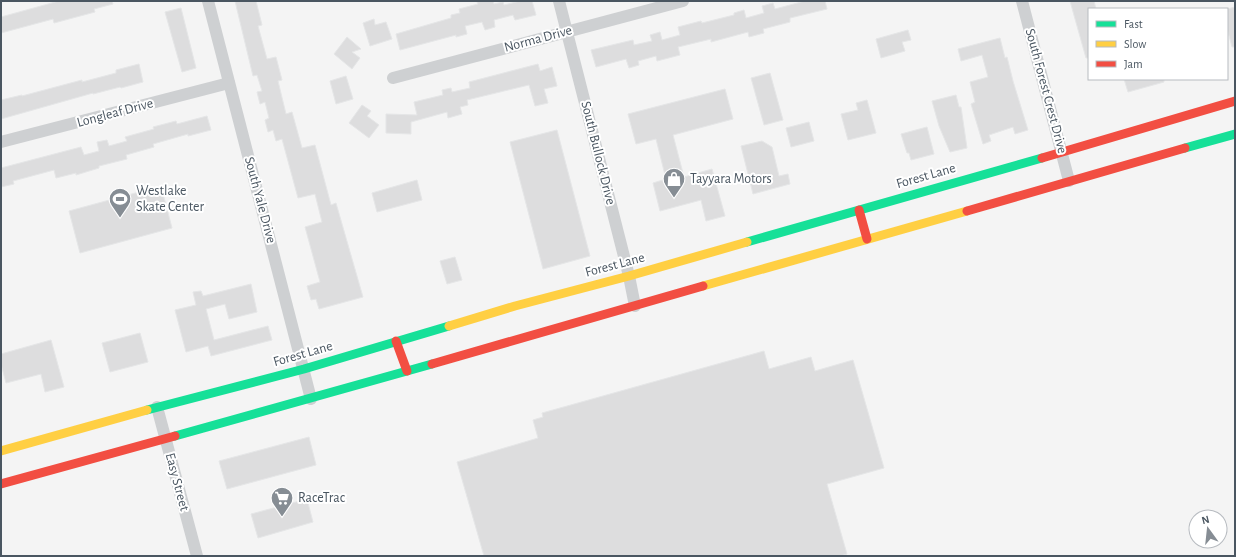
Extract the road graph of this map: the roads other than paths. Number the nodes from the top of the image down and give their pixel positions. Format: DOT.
graph roads {
  1 [pos="208,1"];
  2 [pos="559,1"];
  3 [pos="683,1"];
  4 [pos="1022,1"];
  5 [pos="567,32"];
  6 [pos="393,78"];
  7 [pos="229,83"];
  8 [pos="1235,101"];
  9 [pos="1235,134"];
  10 [pos="1,142"];
  11 [pos="1062,152"];
  12 [pos="1069,181"];
  13 [pos="859,210"];
  14 [pos="867,239"];
  15 [pos="629,276"];
  16 [pos="635,306"];
  17 [pos="396,341"];
  18 [pos="304,369"];
  19 [pos="407,371"];
  20 [pos="312,399"];
  21 [pos="157,407"];
  22 [pos="166,439"];
  23 [pos="1,451"];
  24 [pos="1,484"];
  25 [pos="197,556"];
  1 -- 7 [label="street, South Yale Drive"];
  2 -- 5 [label="street, South Bullock Drive"];
  3 -- 5 [label="street, Norma Drive"];
  4 -- 11 [label="street, South Forest Crest Drive"];
  5 -- 6 [label="street, Norma Drive"];
  5 -- 15 [label="street, South Bullock Drive"];
  7 -- 10 [label="street, Longleaf Drive"];
  7 -- 18 [label="street, South Yale Drive"];
  8 -- 11 [label="main road, Forest Lane"];
  9 -- 12 [label="main road"];
  11 -- 12 [label="street, South Forest Crest Drive"];
  11 -- 13 [label="main road, Forest Lane"];
  12 -- 14 [label="main road"];
  13 -- 14 [label="main road"];
  13 -- 15 [label="main road, Forest Lane"];
  14 -- 16 [label="main road"];
  15 -- 16 [label="street, South Bullock Drive"];
  15 -- 17 [label="main road, Forest Lane"];
  16 -- 19 [label="main road"];
  17 -- 18 [label="main road, Forest Lane"];
  17 -- 19 [label="main road"];
  18 -- 20 [label="street, South Yale Drive"];
  18 -- 21 [label="main road, Forest Lane"];
  19 -- 20 [label="main road"];
  20 -- 22 [label="main road"];
  21 -- 22 [label="street, Easy Street"];
  21 -- 23 [label="main road, Forest Lane"];
  22 -- 24 [label="main road"];
  22 -- 25 [label="street, Easy Street"];
}
